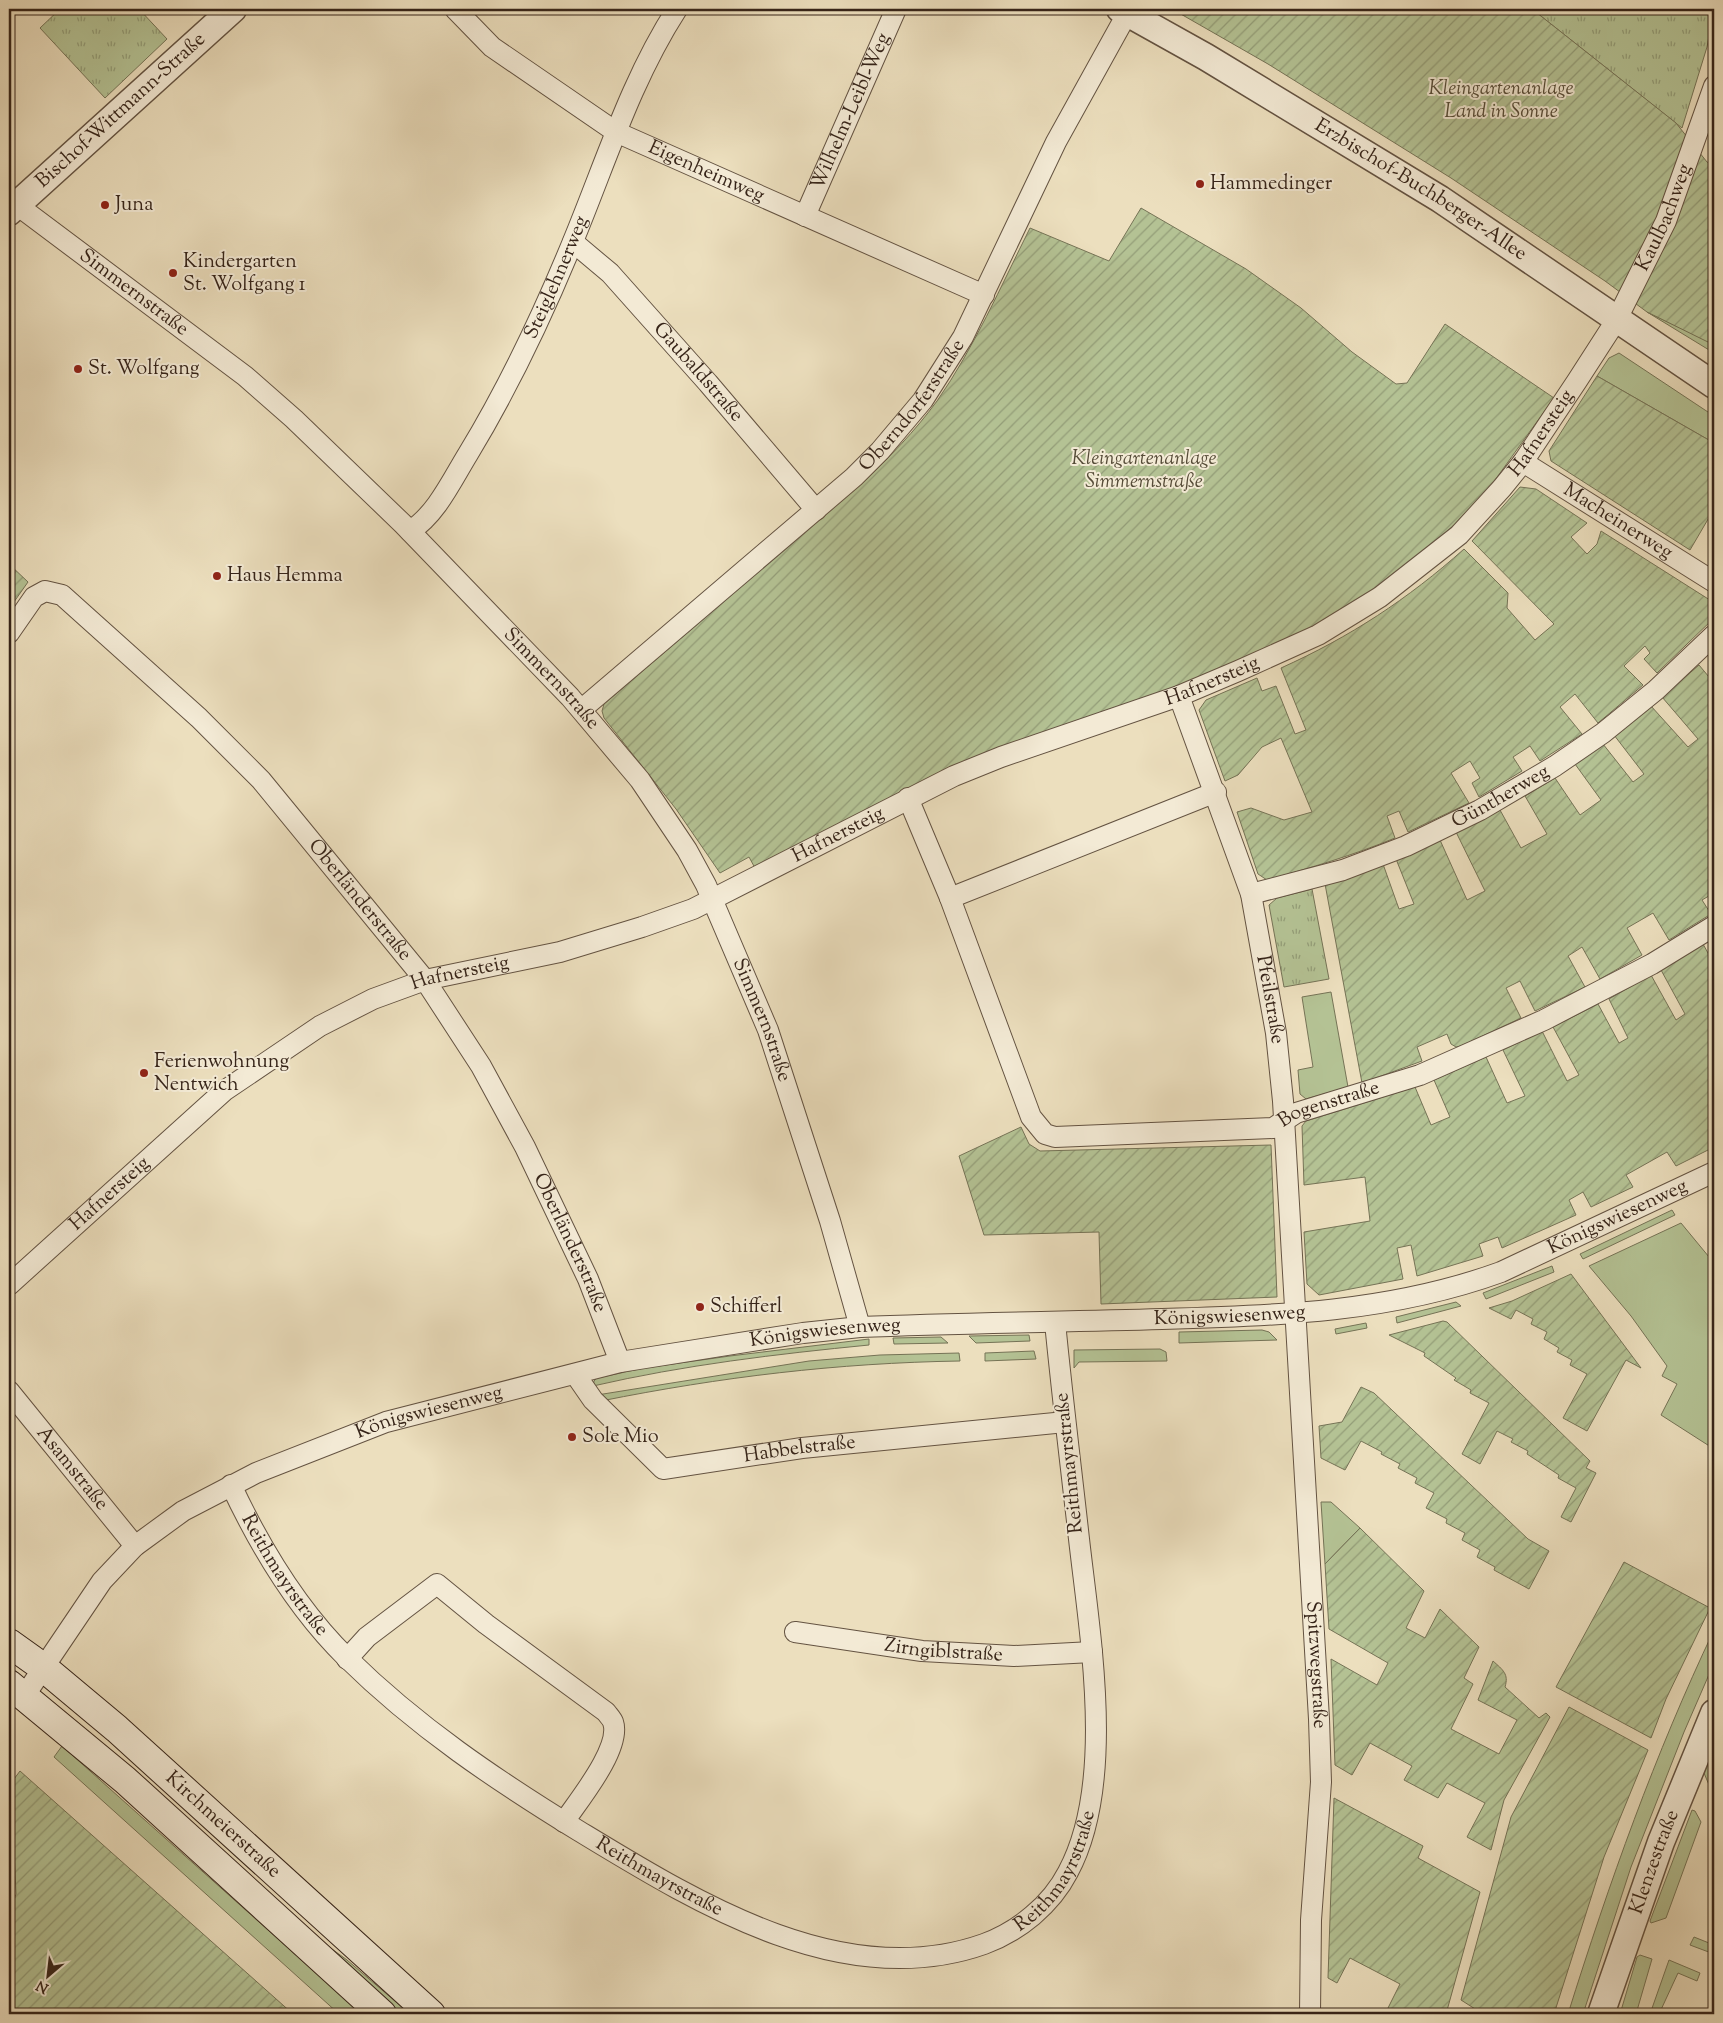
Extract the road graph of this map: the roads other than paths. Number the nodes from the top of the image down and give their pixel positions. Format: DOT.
graph roads {
  1 [pos="234,9"];
  2 [pos="455,9"];
  3 [pos="677,9"];
  4 [pos="896,9"];
  5 [pos="1124,10"];
  6 [pos="1714,86"];
  7 [pos="616,132"];
  8 [pos="11,206"];
  9 [pos="805,216"];
  10 [pos="573,242"];
  11 [pos="984,295"];
  12 [pos="1617,319"];
  13 [pos="1714,385"];
  14 [pos="1523,462"];
  15 [pos="816,510"];
  16 [pos="410,532"];
  17 [pos="1714,582"];
  18 [pos="9,633"];
  19 [pos="1714,635"];
  20 [pos="1180,696"];
  21 [pos="582,709"];
  22 [pos="1216,792"];
  23 [pos="908,798"];
  24 [pos="1251,894"];
  25 [pos="950,898"];
  26 [pos="713,901"];
  27 [pos="1714,926"];
  28 [pos="425,980"];
  29 [pos="1285,1120"];
  30 [pos="1714,1172"];
  31 [pos="9,1285"];
  32 [pos="1295,1314"];
  33 [pos="1055,1322"];
  34 [pos="860,1327"];
  35 [pos="620,1362"];
  36 [pos="575,1374"];
  37 [pos="9,1391"];
  38 [pos="1065,1422"];
  39 [pos="231,1484"];
  40 [pos="135,1546"];
  41 [pos="795,1632"];
  42 [pos="9,1643"];
  43 [pos="1092,1652"];
  44 [pos="347,1659"];
  45 [pos="44,1668"];
  46 [pos="17,1689"];
  47 [pos="1714,1712"];
  48 [pos="564,1822"];
  49 [pos="382,2014"];
  50 [pos="431,2014"];
  51 [pos="1310,2014"];
  52 [pos="1602,2014"];
  1 -- 8 [label="street, Bischof-Wittmann-Straße"];
  2 -- 7 [label="street, Eigenheimweg"];
  3 -- 7 [label="street, Steiglehnerweg"];
  4 -- 9 [label="street, Wilhelm-Leibl-Weg"];
  5 -- 11 [label="street, Oberndorferstraße"];
  5 -- 12 [label="street, Erzbischof-Buchberger-Allee"];
  6 -- 12 [label="street, Kaulbachweg"];
  7 -- 9 [label="street, Eigenheimweg"];
  7 -- 10 [label="street, Steiglehnerweg"];
  8 -- 16 [label="street, Simmernstraße"];
  9 -- 11 [label="street, Eigenheimweg"];
  10 -- 15 [label="street, Gaubaldstraße"];
  10 -- 16 [label="street, Steiglehnerweg"];
  11 -- 15 [label="street, Oberndorferstraße"];
  12 -- 13 [label="street, Erzbischof-Buchberger-Allee"];
  12 -- 14 [label="street, Hafnersteig"];
  14 -- 17 [label="street, Macheinerweg"];
  14 -- 20 [label="street, Hafnersteig"];
  15 -- 21 [label="street, Oberndorferstraße"];
  16 -- 21 [label="street, Simmernstraße"];
  18 -- 28 [label="street, Oberländerstraße"];
  19 -- 24 [label="street, Güntherweg"];
  20 -- 22 [label="street, Pfeilstraße"];
  20 -- 23 [label="street, Hafnersteig"];
  21 -- 26 [label="street, Simmernstraße"];
  22 -- 24 [label="street, Pfeilstraße"];
  22 -- 25 [label="street"];
  23 -- 25 [label="street, Bogenstraße"];
  23 -- 26 [label="street, Hafnersteig"];
  24 -- 29 [label="street, Pfeilstraße"];
  25 -- 29 [label="street, Bogenstraße"];
  26 -- 28 [label="street, Hafnersteig"];
  26 -- 34 [label="street, Simmernstraße"];
  27 -- 29 [label="street, Bogenstraße"];
  28 -- 31 [label="street, Hafnersteig"];
  28 -- 35 [label="street, Oberländerstraße"];
  29 -- 32 [label="street, Pfeilstraße"];
  30 -- 32 [label="street, Königswiesenweg"];
  32 -- 33 [label="street, Königswiesenweg"];
  32 -- 51 [label="street, Spitzwegstraße"];
  33 -- 34 [label="street, Königswiesenweg"];
  33 -- 38 [label="street, Reithmayrstraße"];
  34 -- 35 [label="street, Königswiesenweg"];
  35 -- 36 [label="street, Königswiesenweg"];
  36 -- 38 [label="street, Habbelstraße"];
  36 -- 39 [label="street, Königswiesenweg"];
  37 -- 40 [label="street, Asamstraße"];
  38 -- 43 [label="street, Reithmayrstraße"];
  39 -- 40 [label="street, Königswiesenweg"];
  39 -- 44 [label="street, Reithmayrstraße"];
  40 -- 45 [label="street, Königswiesenweg"];
  41 -- 43 [label="street, Zirngiblstraße"];
  42 -- 45 [label="main road, Kirchmeierstraße"];
  43 -- 48 [label="street, Reithmayrstraße"];
  44 -- 48 [label="street, Reithmayrstraße"];
  44 -- 48 [label="street"];
  45 -- 46 [label="street, Königswiesenweg"];
  45 -- 50 [label="main road, Kirchmeierstraße"];
  46 -- 49 [label="main road, Kirchmeierstraße"];
  47 -- 52 [label="street, Klenzestraße"];
}
